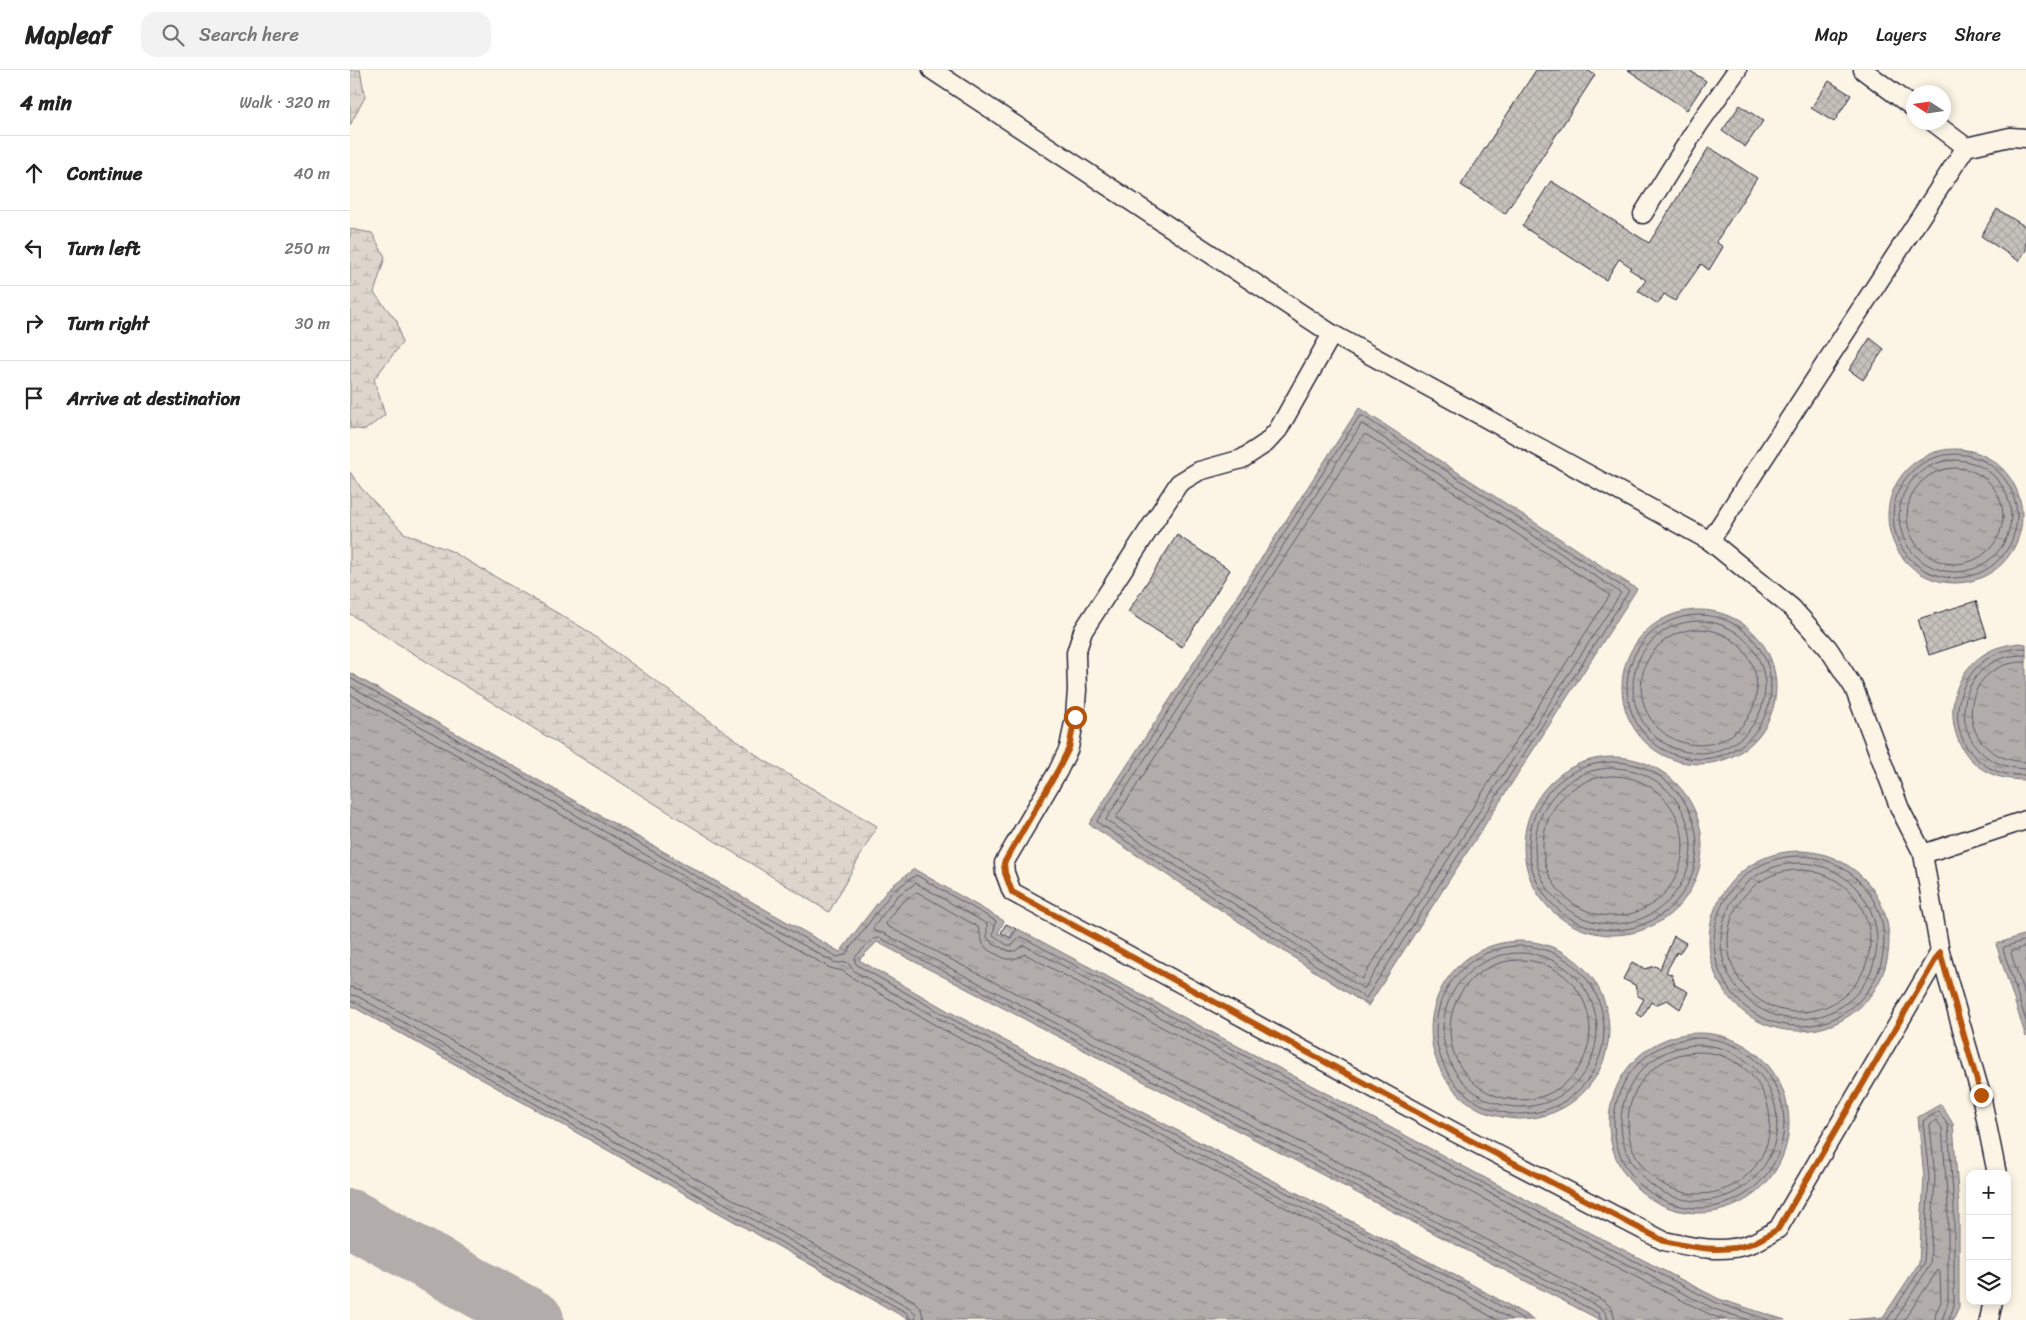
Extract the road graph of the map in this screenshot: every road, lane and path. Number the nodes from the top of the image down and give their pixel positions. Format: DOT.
graph roads {
  1 [pos="932,70"];
  2 [pos="1737,70"];
  3 [pos="1863,70"];
  4 [pos="1906,102"];
  5 [pos="1944,130"];
  6 [pos="2026,138"];
  7 [pos="1966,147"];
  8 [pos="1643,214"];
  9 [pos="1332,334"];
  10 [pos="1710,541"];
  11 [pos="2026,820"];
  12 [pos="1923,854"];
  13 [pos="1940,952"];
  14 [pos="1996,1170"];
  15 [pos="1992,1305"];
  16 [pos="1989,1320"];
  1 -- 9 [label="lane"];
  2 -- 8 [label="lane"];
  3 -- 4 [label="lane"];
  5 -- 7 [label="lane"];
  6 -- 7 [label="lane"];
  7 -- 10 [label="lane"];
  9 -- 10 [label="lane"];
  9 -- 13 [label="lane"];
  10 -- 12 [label="lane"];
  11 -- 12 [label="lane"];
  12 -- 13 [label="lane"];
  13 -- 14 [label="lane"];
  15 -- 16 [label="lane"];
}
